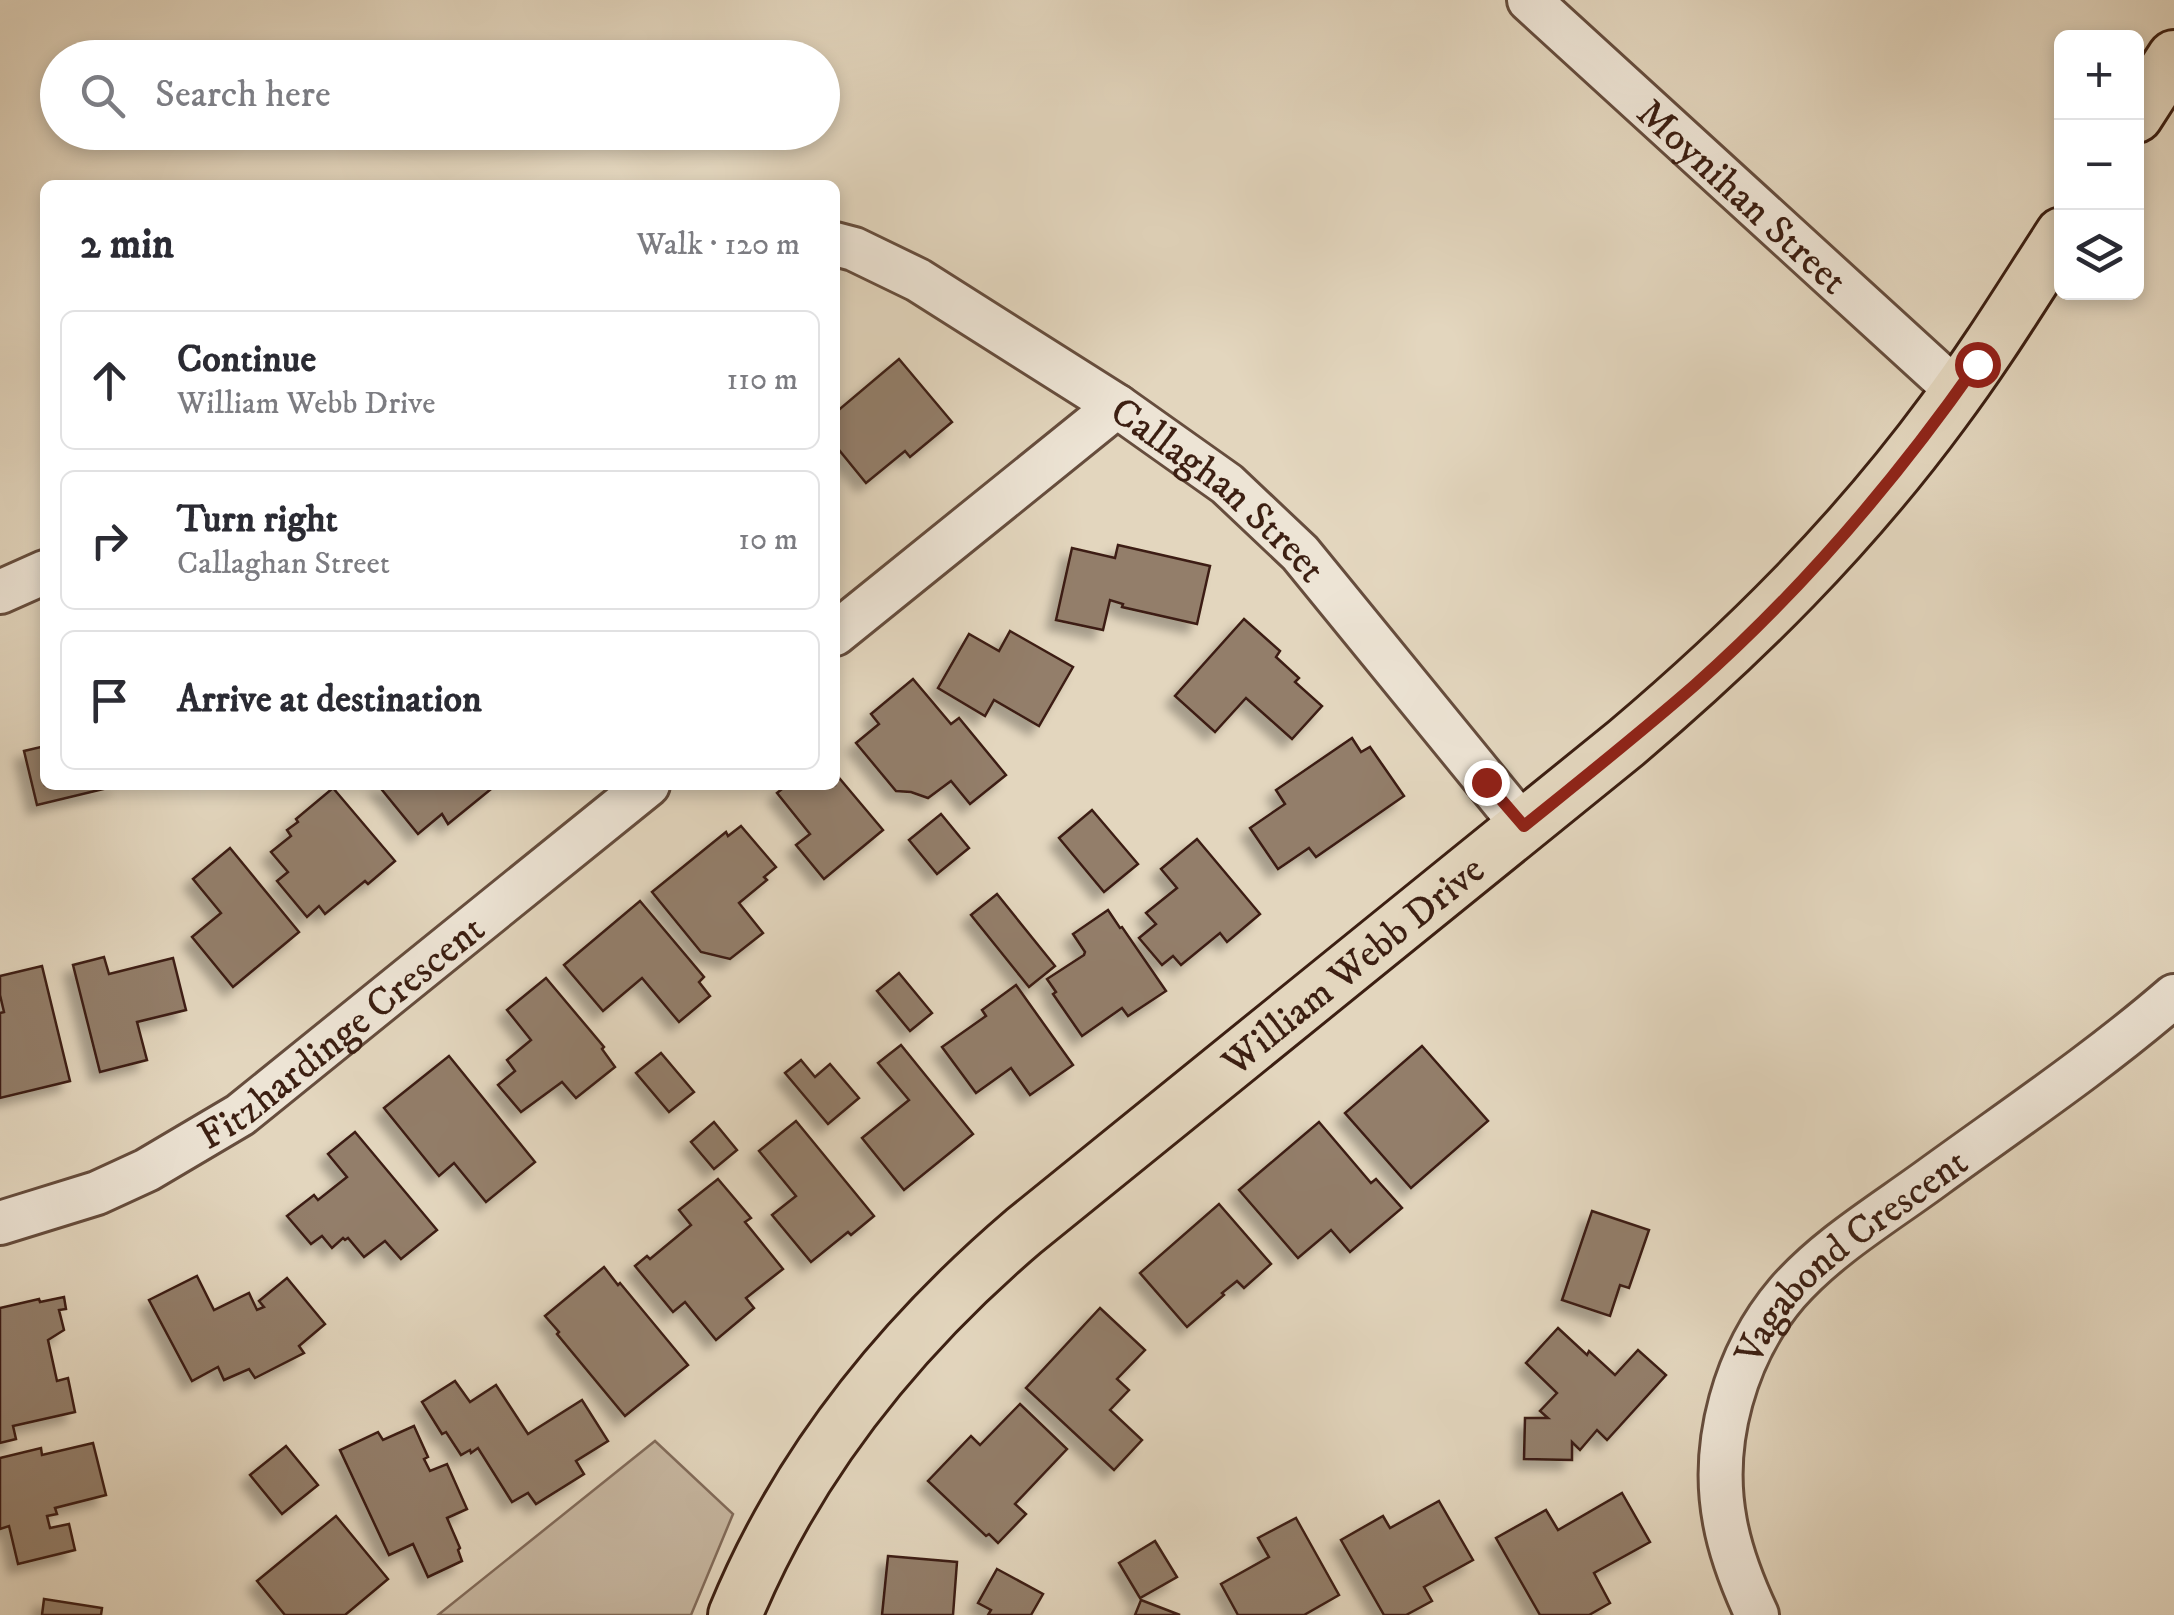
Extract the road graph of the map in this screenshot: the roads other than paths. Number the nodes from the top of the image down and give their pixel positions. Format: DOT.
graph roads {
  1 [pos="1529,0"];
  2 [pos="2174,57"];
  3 [pos="2144,104"];
  4 [pos="840,245"];
  5 [pos="2054,246"];
  6 [pos="1958,392"];
  7 [pos="1117,406"];
  8 [pos="40,574"];
  9 [pos="0,592"];
  10 [pos="840,630"];
  11 [pos="642,790"];
  12 [pos="1524,826"];
  13 [pos="2174,996"];
  14 [pos="0,1223"];
  15 [pos="735,1615"];
  16 [pos="1757,1615"];
  1 -- 6 [label="street, Moynihan Street"];
  2 -- 3 [label="main road"];
  4 -- 7 [label="street, Callaghan Street"];
  5 -- 6 [label="main road, William Webb Drive"];
  6 -- 12 [label="main road, William Webb Drive"];
  7 -- 10 [label="street"];
  7 -- 12 [label="street, Callaghan Street"];
  8 -- 9 [label="street"];
  11 -- 14 [label="street, Fitzhardinge Crescent"];
  12 -- 15 [label="main road, William Webb Drive"];
  13 -- 16 [label="street, Vagabond Crescent"];
}
